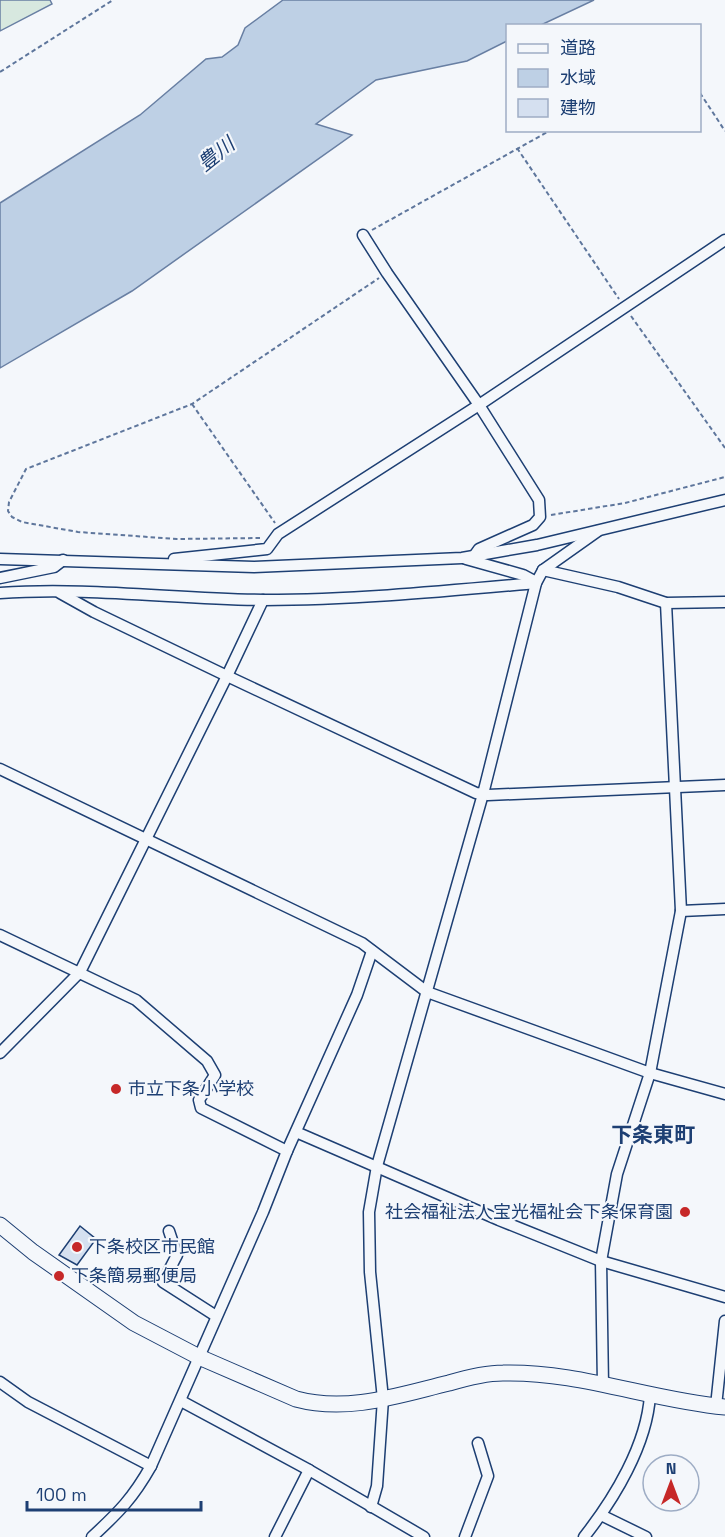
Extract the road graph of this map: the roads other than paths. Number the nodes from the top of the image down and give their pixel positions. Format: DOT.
graph roads {
  1 [pos="363,235"];
  2 [pos="725,240"];
  3 [pos="479,405"];
  4 [pos="725,501"];
  5 [pos="598,531"];
  6 [pos="474,556"];
  7 [pos="462,558"];
  8 [pos="0,559"];
  9 [pos="63,560"];
  10 [pos="159,563"];
  11 [pos="543,570"];
  12 [pos="0,578"];
  13 [pos="536,583"];
  14 [pos="60,592"];
  15 [pos="0,593"];
  16 [pos="263,600"];
  17 [pos="725,602"];
  18 [pos="666,603"];
  19 [pos="227,676"];
  20 [pos="0,769"];
  21 [pos="725,785"];
  22 [pos="675,787"];
  23 [pos="483,794"];
  24 [pos="147,838"];
  25 [pos="725,909"];
  26 [pos="681,911"];
  27 [pos="0,935"];
  28 [pos="372,951"];
  29 [pos="80,972"];
  30 [pos="427,992"];
  31 [pos="0,1053"];
  32 [pos="650,1073"];
  33 [pos="725,1094"];
  34 [pos="296,1132"];
  35 [pos="287,1151"];
  36 [pos="377,1166"];
  37 [pos="0,1225"];
  38 [pos="169,1231"];
  39 [pos="601,1261"];
  40 [pos="725,1297"];
  41 [pos="216,1317"];
  42 [pos="725,1321"];
  43 [pos="199,1358"];
  44 [pos="0,1382"];
  45 [pos="603,1385"];
  46 [pos="650,1395"];
  47 [pos="383,1399"];
  48 [pos="181,1401"];
  49 [pos="721,1406"];
  50 [pos="478,1443"];
  51 [pos="151,1466"];
  52 [pos="309,1470"];
  53 [pos="371,1507"];
  54 [pos="601,1515"];
  55 [pos="408,1533"];
  56 [pos="92,1537"];
  57 [pos="275,1537"];
  58 [pos="424,1537"];
  59 [pos="465,1537"];
  60 [pos="584,1537"];
  61 [pos="646,1537"];
  1 -- 3 [label="street"];
  2 -- 3 [label="street"];
  3 -- 6 [label="street"];
  3 -- 10 [label="street"];
  4 -- 5 [label="street"];
  5 -- 6 [label="street"];
  5 -- 11 [label="street"];
  6 -- 7 [label="street"];
  7 -- 10 [label="street"];
  7 -- 13 [label="street"];
  8 -- 9 [label="street"];
  9 -- 10 [label="street"];
  9 -- 12 [label="street"];
  11 -- 13 [label="street"];
  11 -- 18 [label="street"];
  13 -- 16 [label="street"];
  13 -- 23 [label="street"];
  14 -- 15 [label="street"];
  14 -- 16 [label="street"];
  14 -- 19 [label="street"];
  16 -- 19 [label="street"];
  17 -- 18 [label="street"];
  18 -- 22 [label="street"];
  19 -- 23 [label="street"];
  19 -- 24 [label="street"];
  20 -- 24 [label="street"];
  21 -- 22 [label="street"];
  22 -- 23 [label="street"];
  22 -- 26 [label="street"];
  23 -- 30 [label="street"];
  24 -- 28 [label="street"];
  24 -- 29 [label="street"];
  25 -- 26 [label="street"];
  26 -- 32 [label="street"];
  27 -- 29 [label="street"];
  28 -- 30 [label="street"];
  28 -- 34 [label="street"];
  29 -- 31 [label="street"];
  29 -- 35 [label="street"];
  30 -- 32 [label="street"];
  30 -- 36 [label="street"];
  32 -- 33 [label="street"];
  32 -- 39 [label="street"];
  34 -- 35 [label="street"];
  34 -- 36 [label="street"];
  35 -- 41 [label="street"];
  36 -- 39 [label="street"];
  36 -- 47 [label="street"];
  37 -- 43 [label="street"];
  38 -- 41 [label="street"];
  39 -- 40 [label="street"];
  39 -- 45 [label="street"];
  41 -- 43 [label="street"];
  42 -- 49 [label="street"];
  43 -- 47 [label="street"];
  43 -- 48 [label="street"];
  44 -- 51 [label="street"];
  45 -- 46 [label="street"];
  45 -- 47 [label="street"];
  46 -- 49 [label="street"];
  46 -- 54 [label="street"];
  47 -- 53 [label="street"];
  48 -- 51 [label="street"];
  48 -- 52 [label="street"];
  50 -- 59 [label="street"];
  51 -- 56 [label="street"];
  52 -- 53 [label="street"];
  52 -- 57 [label="street"];
  53 -- 55 [label="street"];
  54 -- 60 [label="street"];
  54 -- 61 [label="street"];
  55 -- 58 [label="street"];
}
